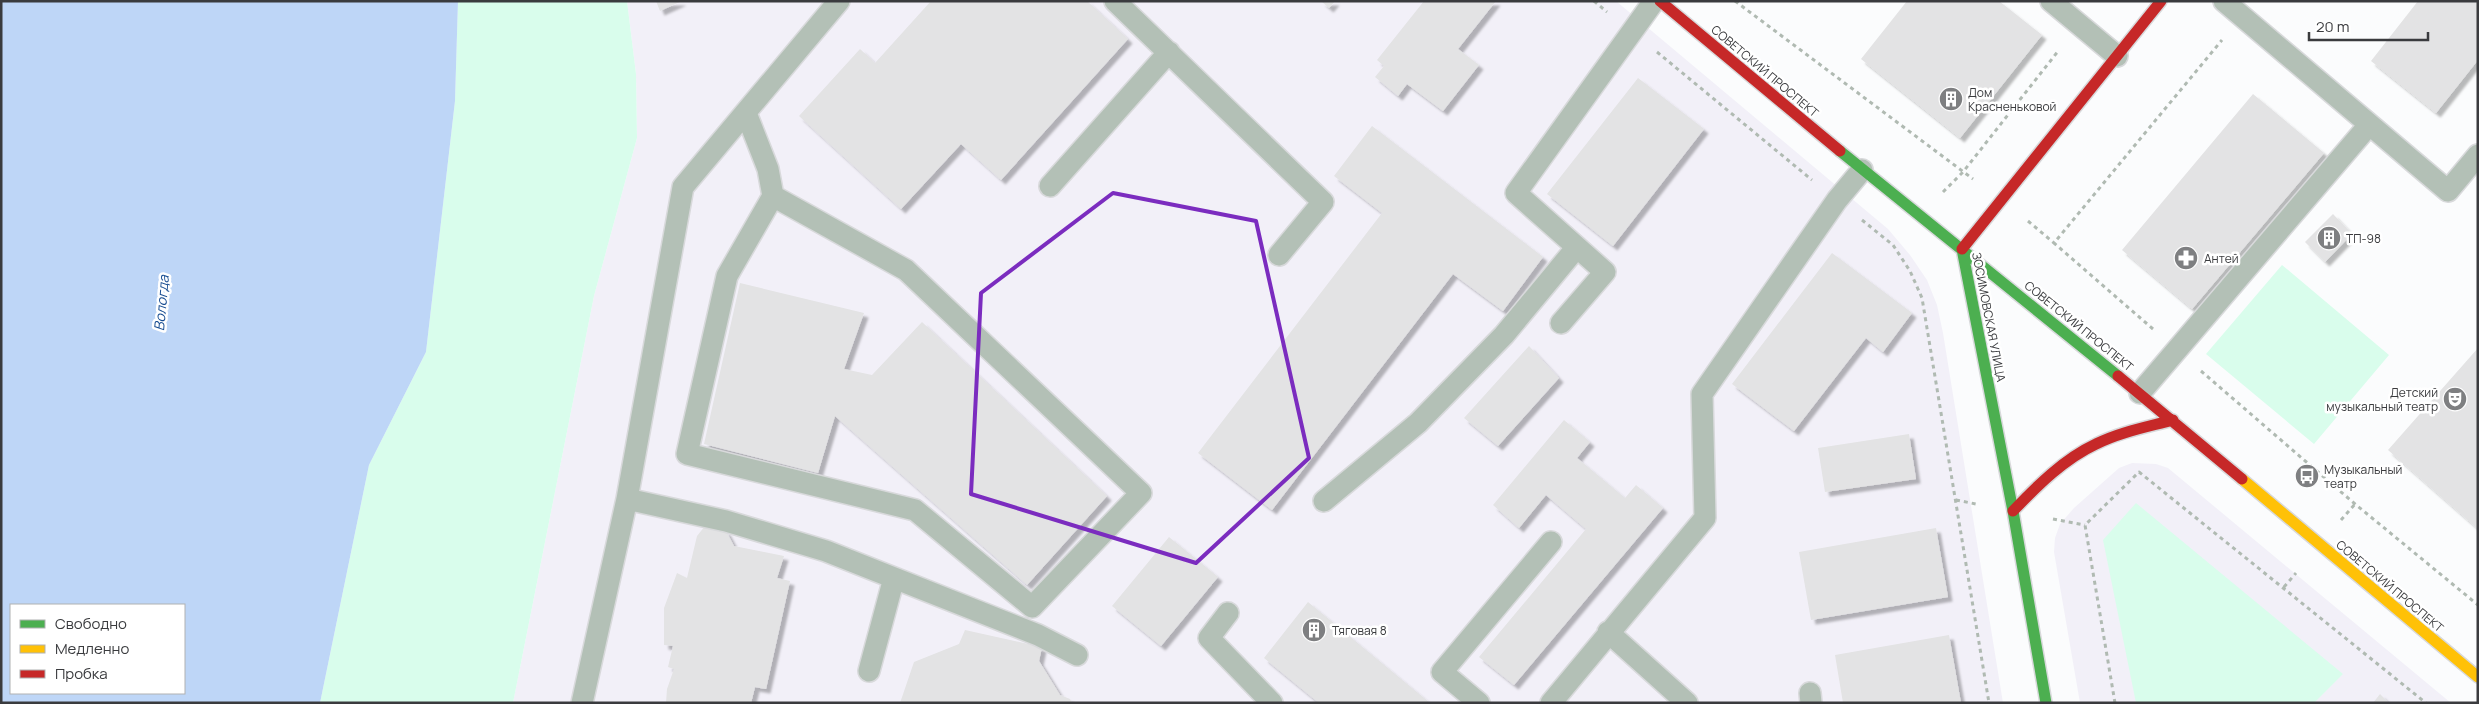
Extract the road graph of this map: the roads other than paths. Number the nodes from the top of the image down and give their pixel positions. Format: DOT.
graph roads {
  1 [pos="839,1"];
  2 [pos="1115,1"];
  3 [pos="1654,1"];
  4 [pos="1660,1"];
  5 [pos="2051,1"];
  6 [pos="2162,1"];
  7 [pos="2224,1"];
  8 [pos="1170,52"];
  9 [pos="2117,56"];
  10 [pos="746,113"];
  11 [pos="2369,125"];
  12 [pos="2478,154"];
  13 [pos="1862,170"];
  14 [pos="1050,186"];
  15 [pos="773,196"];
  16 [pos="1577,247"];
  17 [pos="1962,249"];
  18 [pos="1279,255"];
  19 [pos="1561,323"];
  20 [pos="2140,393"];
  21 [pos="2172,420"];
  22 [pos="627,499"];
  23 [pos="1324,501"];
  24 [pos="2013,510"];
  25 [pos="1550,542"];
  26 [pos="894,578"];
  27 [pos="1228,613"];
  28 [pos="1608,632"];
  29 [pos="1077,655"];
  30 [pos="869,671"];
  31 [pos="2478,677"];
  32 [pos="582,703"];
  33 [pos="1272,703"];
  34 [pos="1479,703"];
  35 [pos="1551,703"];
  36 [pos="1687,703"];
  37 [pos="2046,703"];
  1 -- 10 [label="lane"];
  2 -- 8 [label="lane"];
  3 -- 16 [label="lane"];
  4 -- 13 [label="street, СОВЕТСКИЙ ПРОСПЕКТ"];
  5 -- 9 [label="lane"];
  6 -- 9 [label="street, ЗОСИМОВСКАЯ УЛИЦА"];
  7 -- 11 [label="lane"];
  8 -- 14 [label="lane"];
  8 -- 18 [label="lane"];
  9 -- 17 [label="street, ЗОСИМОВСКАЯ УЛИЦА"];
  10 -- 15 [label="lane"];
  10 -- 22 [label="lane"];
  11 -- 12 [label="lane"];
  11 -- 20 [label="lane"];
  13 -- 17 [label="street, СОВЕТСКИЙ ПРОСПЕКТ"];
  13 -- 28 [label="lane"];
  15 -- 15 [label="lane"];
  16 -- 19 [label="lane"];
  16 -- 23 [label="lane"];
  17 -- 20 [label="street, СОВЕТСКИЙ ПРОСПЕКТ"];
  17 -- 24 [label="street, ЗОСИМОВСКАЯ УЛИЦА"];
  20 -- 21 [label="street, СОВЕТСКИЙ ПРОСПЕКТ"];
  21 -- 24 [label="street"];
  21 -- 31 [label="street, СОВЕТСКИЙ ПРОСПЕКТ"];
  22 -- 26 [label="lane"];
  22 -- 32 [label="lane"];
  24 -- 37 [label="street, ЗОСИМОВСКАЯ УЛИЦА"];
  25 -- 34 [label="lane"];
  26 -- 29 [label="lane"];
  26 -- 30 [label="lane"];
  27 -- 33 [label="lane"];
  28 -- 35 [label="lane"];
  28 -- 36 [label="lane"];
}
